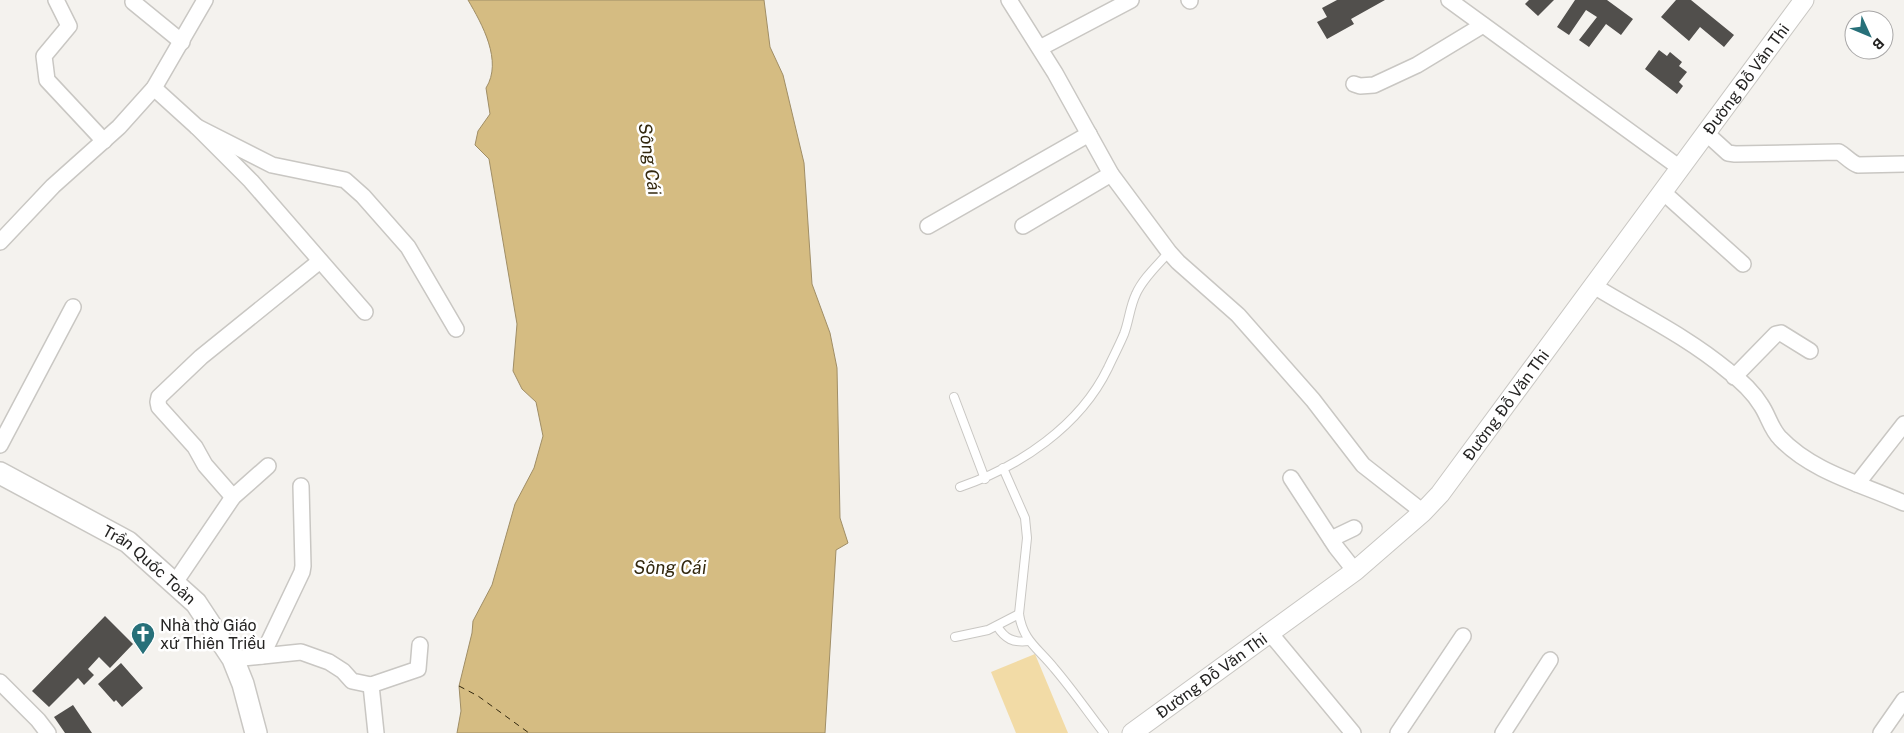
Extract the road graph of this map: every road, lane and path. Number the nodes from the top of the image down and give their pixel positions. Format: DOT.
graph roads {
  1 [pos="56,0"];
  2 [pos="205,0"];
  3 [pos="1009,0"];
  4 [pos="1131,0"];
  5 [pos="1449,0"];
  6 [pos="1804,0"];
  7 [pos="133,2"];
  8 [pos="1483,24"];
  9 [pos="182,42"];
  10 [pos="1040,48"];
  11 [pos="1354,84"];
  12 [pos="154,88"];
  13 [pos="197,127"];
  14 [pos="1706,133"];
  15 [pos="1089,134"];
  16 [pos="104,140"];
  17 [pos="1904,164"];
  18 [pos="1680,168"];
  19 [pos="1111,174"];
  20 [pos="1663,192"];
  21 [pos="928,226"];
  22 [pos="1023,226"];
  23 [pos="0,242"];
  24 [pos="1169,252"];
  25 [pos="320,261"];
  26 [pos="1743,264"];
  27 [pos="1594,286"];
  28 [pos="73,307"];
  29 [pos="365,312"];
  30 [pos="456,329"];
  31 [pos="1810,352"];
  32 [pos="1734,377"];
  33 [pos="954,397"];
  34 [pos="1904,424"];
  35 [pos="0,445"];
  36 [pos="268,466"];
  37 [pos="1003,468"];
  38 [pos="0,473"];
  39 [pos="1291,478"];
  40 [pos="985,479"];
  41 [pos="1857,484"];
  42 [pos="301,486"];
  43 [pos="960,488"];
  44 [pos="233,497"];
  45 [pos="1904,503"];
  46 [pos="1423,512"];
  47 [pos="1354,528"];
  48 [pos="1331,539"];
  49 [pos="1355,571"];
  50 [pos="174,584"];
  51 [pos="1019,614"];
  52 [pos="997,626"];
  53 [pos="1270,634"];
  54 [pos="1463,636"];
  55 [pos="955,638"];
  56 [pos="1028,640"];
  57 [pos="420,644"];
  58 [pos="262,656"];
  59 [pos="233,659"];
  60 [pos="1550,660"];
  61 [pos="0,682"];
  62 [pos="370,684"];
  63 [pos="1904,700"];
  64 [pos="48,733"];
  65 [pos="256,733"];
  66 [pos="376,733"];
  67 [pos="1104,733"];
  68 [pos="1132,733"];
  69 [pos="1353,733"];
  70 [pos="1398,733"];
  71 [pos="1503,733"];
  72 [pos="1881,733"];
  1 -- 16 [label="street"];
  2 -- 9 [label="street"];
  3 -- 10 [label="street"];
  4 -- 10 [label="street"];
  5 -- 8 [label="street"];
  6 -- 14 [label="street, Đường Đỗ Văn Thi"];
  7 -- 9 [label="street"];
  8 -- 11 [label="street"];
  8 -- 18 [label="street"];
  9 -- 12 [label="street"];
  10 -- 15 [label="street"];
  12 -- 13 [label="street"];
  12 -- 16 [label="street"];
  13 -- 25 [label="street"];
  13 -- 30 [label="street"];
  14 -- 17 [label="street"];
  14 -- 18 [label="street, Đường Đỗ Văn Thi"];
  15 -- 19 [label="street"];
  15 -- 21 [label="street"];
  16 -- 23 [label="street"];
  18 -- 20 [label="street, Đường Đỗ Văn Thi"];
  19 -- 22 [label="street"];
  19 -- 24 [label="street"];
  20 -- 26 [label="street"];
  20 -- 27 [label="street, Đường Đỗ Văn Thi"];
  24 -- 37 [label="lane"];
  24 -- 46 [label="street"];
  25 -- 29 [label="street"];
  25 -- 44 [label="street"];
  27 -- 32 [label="street"];
  27 -- 46 [label="street, Đường Đỗ Văn Thi"];
  28 -- 35 [label="street"];
  31 -- 32 [label="street"];
  32 -- 41 [label="street"];
  33 -- 40 [label="lane"];
  34 -- 41 [label="street"];
  36 -- 44 [label="street"];
  37 -- 40 [label="lane"];
  37 -- 51 [label="lane"];
  38 -- 50 [label="main road, Trần Quốc Toản"];
  39 -- 48 [label="street"];
  40 -- 43 [label="lane"];
  41 -- 45 [label="street"];
  42 -- 58 [label="street"];
  44 -- 50 [label="street"];
  46 -- 49 [label="street, Đường Đỗ Văn Thi"];
  47 -- 48 [label="street"];
  48 -- 49 [label="street"];
  49 -- 53 [label="street, Đường Đỗ Văn Thi"];
  50 -- 59 [label="main road, Trần Quốc Toản"];
  51 -- 52 [label="lane"];
  51 -- 56 [label="lane"];
  52 -- 55 [label="lane"];
  52 -- 56 [label="lane"];
  53 -- 68 [label="street, Đường Đỗ Văn Thi"];
  53 -- 69 [label="street"];
  54 -- 70 [label="street"];
  56 -- 67 [label="lane"];
  57 -- 62 [label="street"];
  58 -- 59 [label="street"];
  58 -- 62 [label="street"];
  59 -- 65 [label="main road, Trần Quốc Toản"];
  60 -- 71 [label="street"];
  61 -- 64 [label="street"];
  62 -- 66 [label="street"];
  63 -- 72 [label="street"];
}
